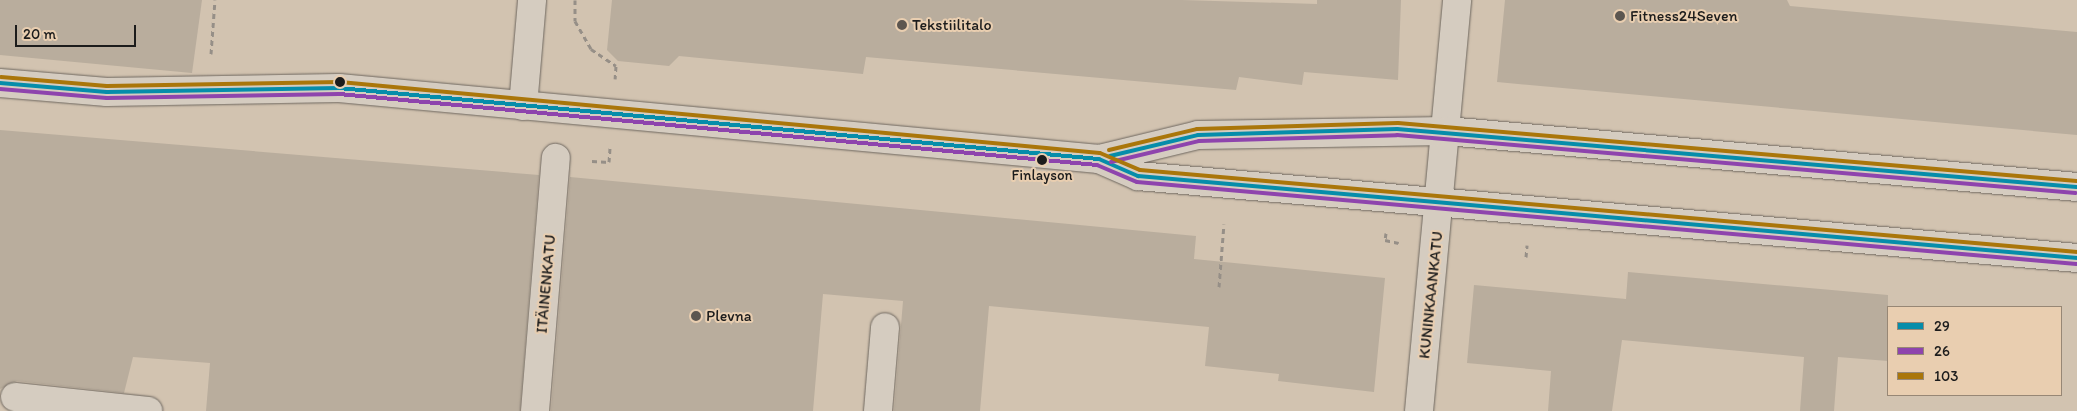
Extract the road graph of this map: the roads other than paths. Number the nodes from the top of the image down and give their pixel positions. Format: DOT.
graph roads {
  1 [pos="532,0"];
  2 [pos="1457,0"];
  3 [pos="0,83"];
  4 [pos="524,106"];
  5 [pos="1447,130"];
  6 [pos="556,158"];
  7 [pos="1098,159"];
  8 [pos="2077,187"];
  9 [pos="1441,201"];
  10 [pos="2077,258"];
  11 [pos="885,327"];
  12 [pos="9,401"];
  13 [pos="148,411"];
  14 [pos="535,411"];
  15 [pos="878,411"];
  16 [pos="1419,411"];
  1 -- 4 [label="main road"];
  2 -- 5 [label="main road, KUNINKAANKATU"];
  3 -- 4 [label="main road"];
  4 -- 7 [label="main road"];
  5 -- 7 [label="main road"];
  5 -- 8 [label="main road"];
  5 -- 9 [label="main road, KUNINKAANKATU"];
  6 -- 14 [label="main road, ITÄINENKATU"];
  7 -- 9 [label="main road"];
  9 -- 10 [label="main road"];
  9 -- 16 [label="main road, KUNINKAANKATU"];
  11 -- 15 [label="main road"];
  12 -- 13 [label="main road"];
}
